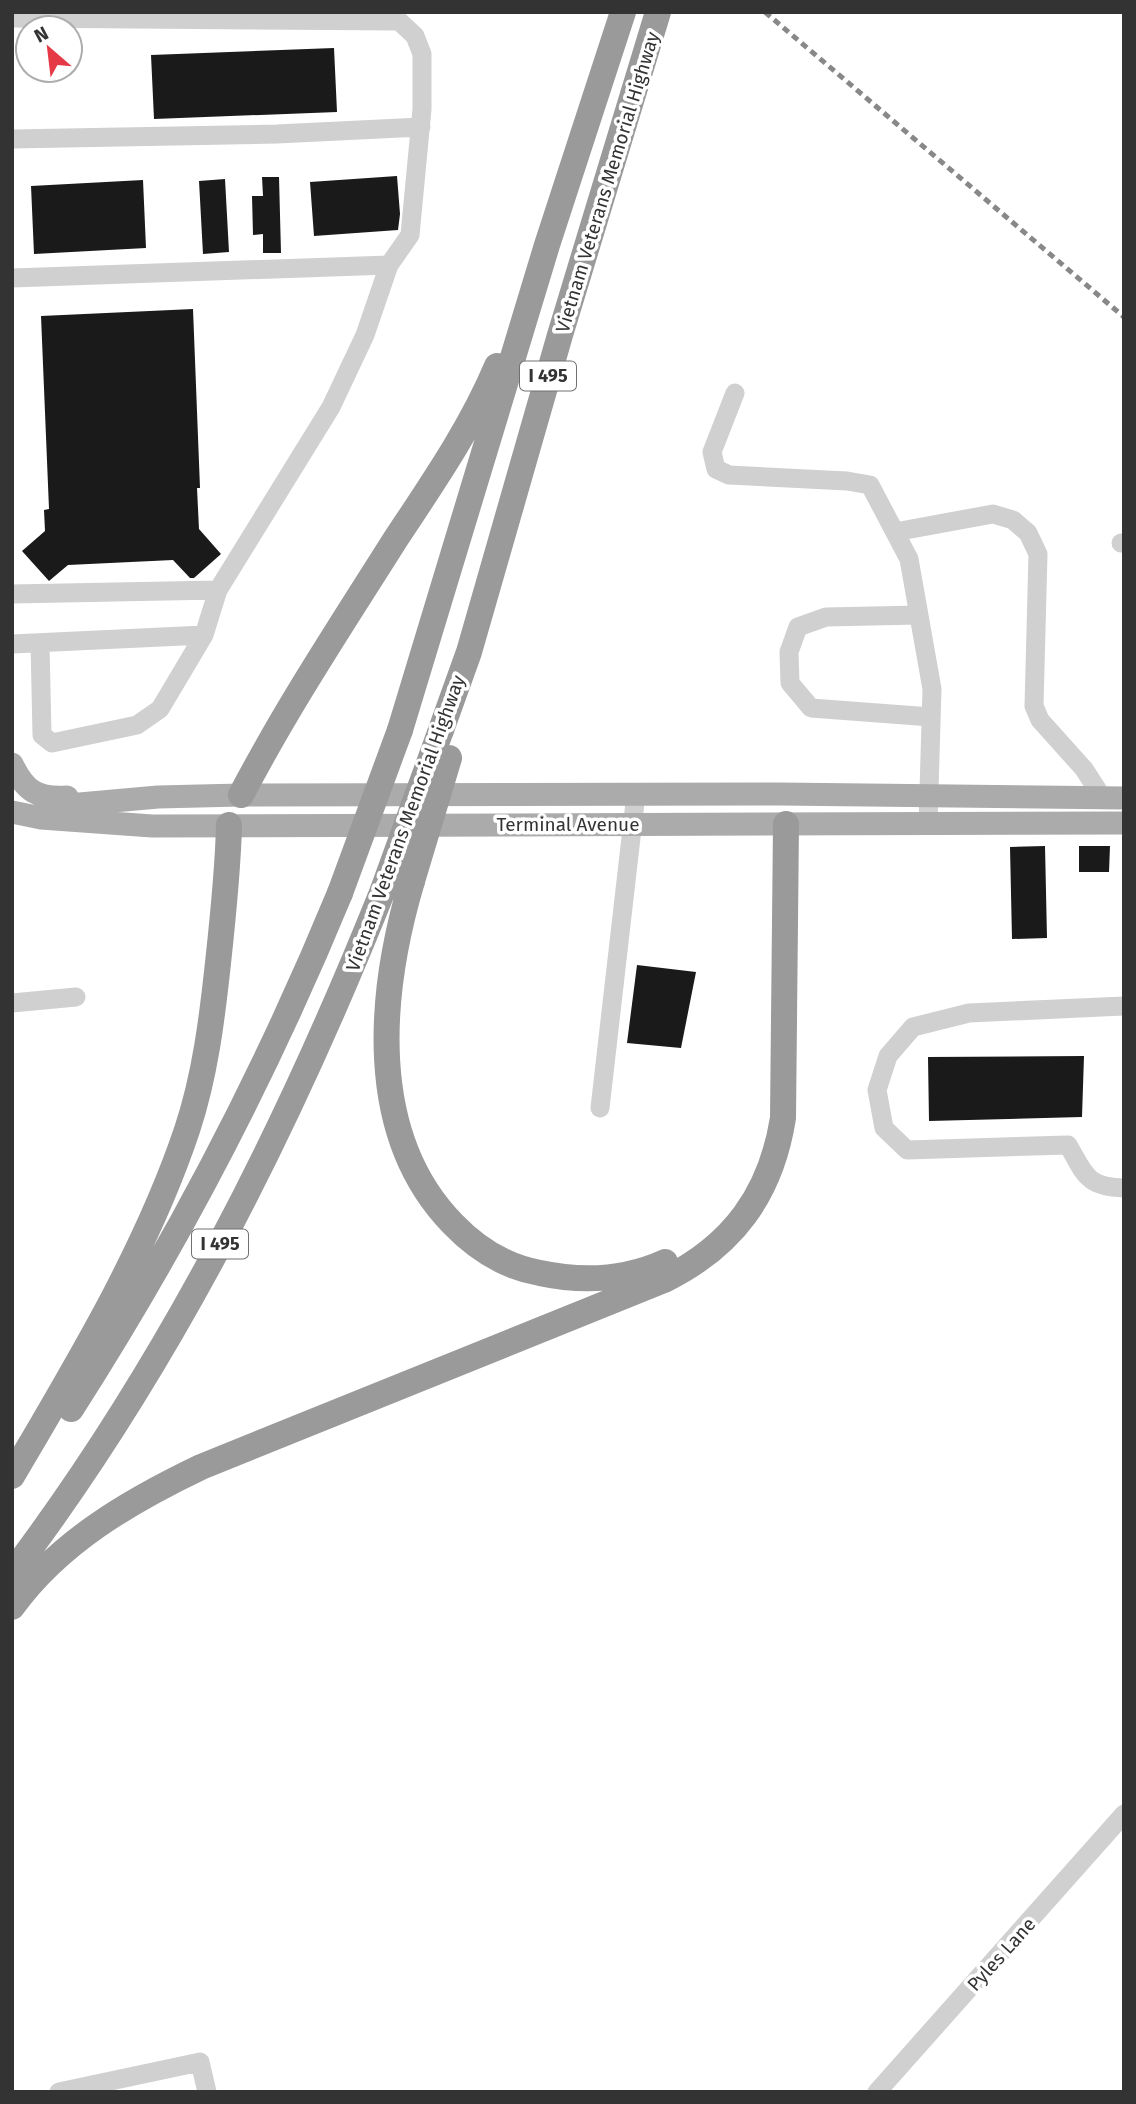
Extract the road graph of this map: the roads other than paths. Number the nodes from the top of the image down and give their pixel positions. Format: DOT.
graph roads {
  1 [pos="623,13"];
  2 [pos="12,18"];
  3 [pos="657,18"];
  4 [pos="421,127"];
  5 [pos="12,139"];
  6 [pos="547,245"];
  7 [pos="389,265"];
  8 [pos="12,278"];
  9 [pos="735,393"];
  10 [pos="895,532"];
  11 [pos="218,590"];
  12 [pos="12,594"];
  13 [pos="919,615"];
  14 [pos="204,635"];
  15 [pos="40,643"];
  16 [pos="12,644"];
  17 [pos="932,717"];
  18 [pos="450,728"];
  19 [pos="12,764"];
  20 [pos="636,794"];
  21 [pos="780,794"];
  22 [pos="242,795"];
  23 [pos="929,795"];
  24 [pos="158,797"];
  25 [pos="1113,798"];
  26 [pos="12,811"];
  27 [pos="1124,823"];
  28 [pos="633,824"];
  29 [pos="778,824"];
  30 [pos="928,824"];
  31 [pos="229,825"];
  32 [pos="76,997"];
  33 [pos="12,1003"];
  34 [pos="1124,1006"];
  35 [pos="600,1108"];
  36 [pos="1124,1188"];
  37 [pos="12,1476"];
  38 [pos="12,1494"];
  39 [pos="12,1573"];
  40 [pos="12,1607"];
  41 [pos="1124,1814"];
  42 [pos="59,2092"];
  43 [pos="207,2092"];
  44 [pos="877,2092"];
  1 -- 6 [label="highway, Vietnam Veterans Memorial Highway / I 495"];
  2 -- 4 [label="street"];
  3 -- 18 [label="highway, Vietnam Veterans Memorial Highway / I 495"];
  4 -- 5 [label="street"];
  4 -- 7 [label="street"];
  6 -- 22 [label="highway"];
  6 -- 38 [label="highway, Vietnam Veterans Memorial Highway / I 495, bridge"];
  7 -- 8 [label="street"];
  7 -- 11 [label="street"];
  9 -- 10 [label="street"];
  10 -- 13 [label="street"];
  10 -- 25 [label="street"];
  11 -- 12 [label="street"];
  11 -- 14 [label="street"];
  13 -- 17 [label="street"];
  13 -- 17 [label="street"];
  14 -- 15 [label="street"];
  14 -- 15 [label="street"];
  15 -- 16 [label="street"];
  17 -- 23 [label="street"];
  18 -- 29 [label="highway, bridge"];
  18 -- 39 [label="highway, Vietnam Veterans Memorial Highway / I 495, bridge"];
  19 -- 24 [label="main road"];
  20 -- 21 [label="main road, Terminal Avenue"];
  20 -- 22 [label="main road, Terminal Avenue"];
  20 -- 28 [label="street"];
  21 -- 23 [label="main road, Terminal Avenue"];
  21 -- 29 [label="main road"];
  22 -- 24 [label="main road, Terminal Avenue"];
  22 -- 31 [label="main road"];
  23 -- 25 [label="main road, Terminal Avenue"];
  23 -- 30 [label="street"];
  24 -- 26 [label="main road, Terminal Avenue"];
  26 -- 31 [label="main road, Terminal Avenue"];
  27 -- 30 [label="main road, Terminal Avenue"];
  28 -- 29 [label="main road, Terminal Avenue"];
  28 -- 31 [label="main road, Terminal Avenue"];
  28 -- 35 [label="street"];
  29 -- 30 [label="main road, Terminal Avenue"];
  29 -- 40 [label="highway"];
  31 -- 37 [label="highway"];
  32 -- 33 [label="street"];
  34 -- 36 [label="street"];
  41 -- 44 [label="street, Pyles Lane"];
  42 -- 43 [label="street"];
}
